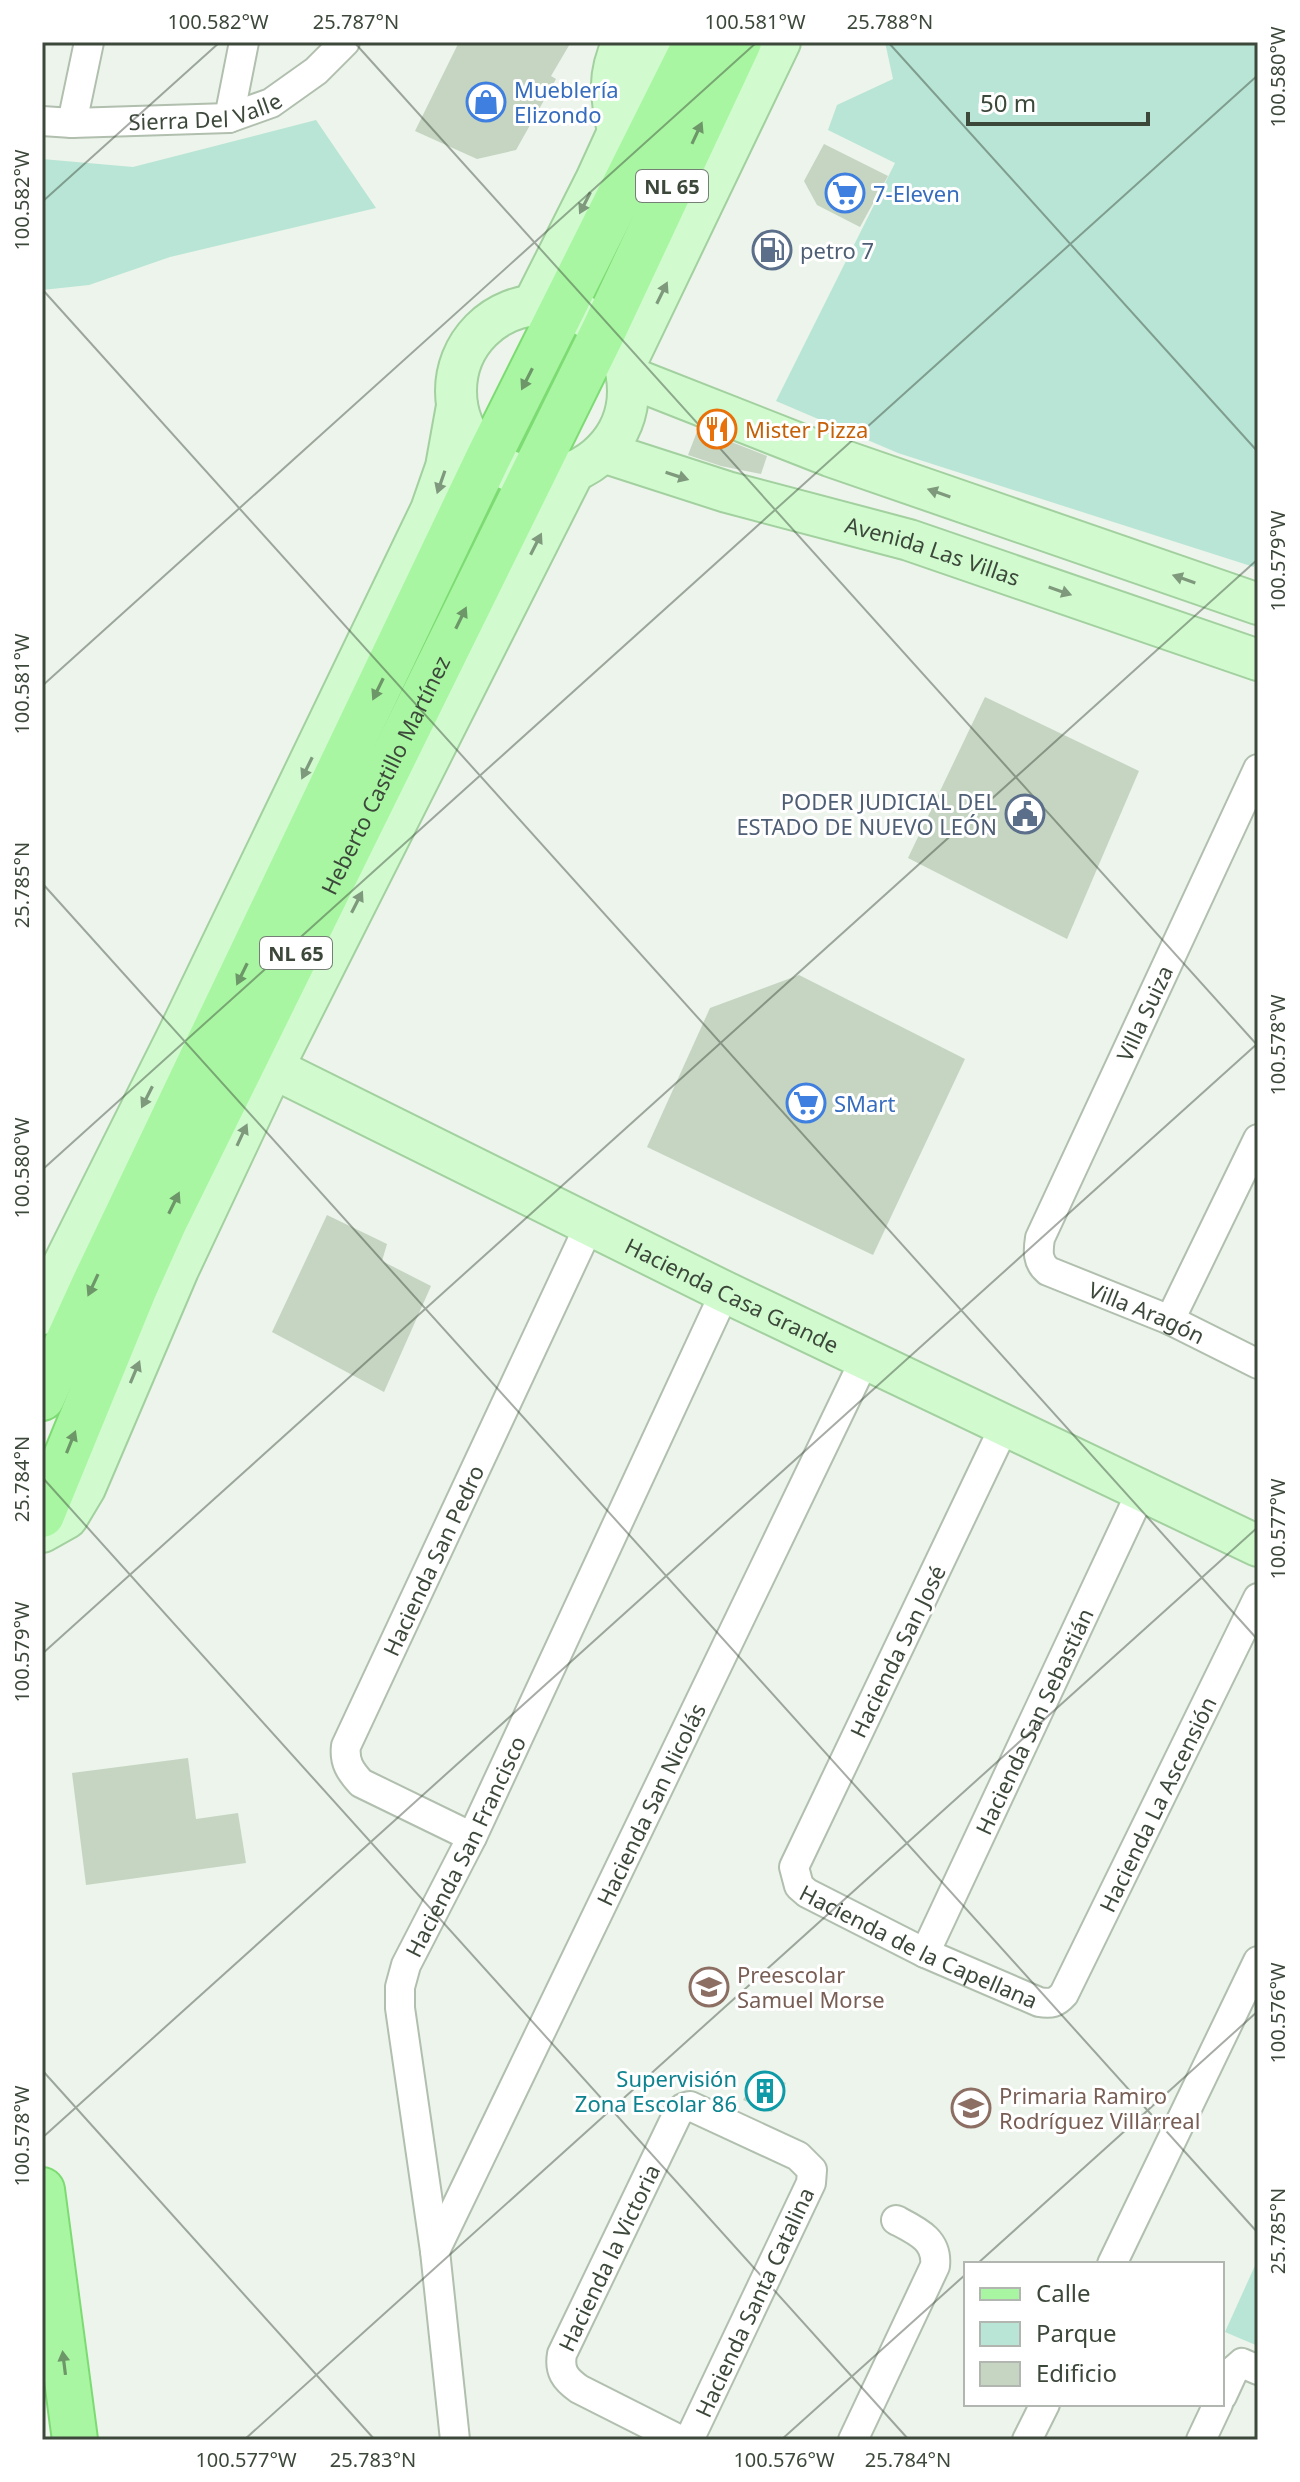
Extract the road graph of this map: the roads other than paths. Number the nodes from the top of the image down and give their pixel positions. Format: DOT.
graph roads {
  1 [pos="89,42"];
  2 [pos="244,42"];
  3 [pos="345,42"];
  4 [pos="623,42"];
  5 [pos="659,42"];
  6 [pos="696,42"];
  7 [pos="739,42"];
  8 [pos="780,42"];
  9 [pos="229,118"];
  10 [pos="42,121"];
  11 [pos="72,123"];
  12 [pos="618,132"];
  13 [pos="548,307"];
  14 [pos="620,357"];
  15 [pos="457,406"];
  16 [pos="488,458"];
  17 [pos="569,467"];
  18 [pos="1258,604"];
  19 [pos="1258,660"];
  20 [pos="1258,769"];
  21 [pos="228,1048"];
  22 [pos="1258,1139"];
  23 [pos="590,1224"];
  24 [pos="1039,1259"];
  25 [pos="725,1292"];
  26 [pos="42,1314"];
  27 [pos="1170,1320"];
  28 [pos="865,1359"];
  29 [pos="1258,1364"];
  30 [pos="42,1398"];
  31 [pos="1005,1425"];
  32 [pos="1142,1490"];
  33 [pos="42,1515"];
  34 [pos="42,1532"];
  35 [pos="1258,1546"];
  36 [pos="1258,1598"];
  37 [pos="472,1837"];
  38 [pos="795,1878"];
  39 [pos="925,1953"];
  40 [pos="1258,1961"];
  41 [pos="1050,2004"];
  42 [pos="808,2164"];
  43 [pos="42,2190"];
  44 [pos="896,2220"];
  45 [pos="435,2251"];
  46 [pos="1113,2262"];
  47 [pos="1250,2367"];
  48 [pos="1224,2392"];
  49 [pos="1044,2406"];
  50 [pos="1217,2406"];
  51 [pos="75,2440"];
  52 [pos="455,2440"];
  53 [pos="680,2440"];
  54 [pos="689,2440"];
  55 [pos="853,2440"];
  56 [pos="1027,2440"];
  57 [pos="1201,2440"];
  1 -- 11 [label="street"];
  2 -- 9 [label="street"];
  3 -- 9 [label="street, Sierra Del Valle"];
  4 -- 12 [label="street"];
  5 -- 12 [label="street"];
  6 -- 13 [label="main road, Heberto Castillo Martínez / NL 65"];
  14 -- 7 [label="main road, Heberto Castillo Martínez / NL 65, one-way"];
  14 -- 8 [label="street, one-way"];
  9 -- 11 [label="street, Sierra Del Valle"];
  10 -- 11 [label="street, Sierra Del Valle"];
  12 -- 13 [label="street, one-way"];
  13 -- 14 [label="street"];
  13 -- 15 [label="street"];
  13 -- 16 [label="main road, Heberto Castillo Martínez / NL 65, one-way"];
  14 -- 17 [label="main road, Heberto Castillo Martínez / NL 65"];
  14 -- 17 [label="street"];
  18 -- 14 [label="street, one-way"];
  15 -- 16 [label="street"];
  15 -- 21 [label="street, one-way"];
  16 -- 17 [label="street, Avenida Las Villas"];
  16 -- 21 [label="main road, Heberto Castillo Martínez / NL 65, one-way"];
  17 -- 19 [label="street, Avenida Las Villas, one-way"];
  21 -- 17 [label="main road, Heberto Castillo Martínez / NL 65, one-way"];
  20 -- 24 [label="street, Villa Suiza"];
  21 -- 23 [label="street, Hacienda Casa Grande"];
  21 -- 26 [label="street, one-way"];
  21 -- 30 [label="main road, Heberto Castillo Martínez / NL 65, one-way"];
  33 -- 21 [label="main road, Heberto Castillo Martínez / NL 65, one-way"];
  34 -- 21 [label="street, one-way"];
  22 -- 27 [label="street"];
  23 -- 25 [label="street, Hacienda Casa Grande"];
  23 -- 37 [label="street, Hacienda San Pedro"];
  24 -- 27 [label="street, Villa Aragón"];
  25 -- 28 [label="street, Hacienda Casa Grande"];
  25 -- 37 [label="street, Hacienda San Francisco"];
  27 -- 29 [label="street, Villa Aragón"];
  28 -- 31 [label="street, Hacienda Casa Grande"];
  28 -- 45 [label="street, Hacienda San Nicolás"];
  31 -- 32 [label="street, Hacienda Casa Grande"];
  31 -- 38 [label="street, Hacienda San José"];
  32 -- 35 [label="street, Hacienda Casa Grande"];
  32 -- 39 [label="street, Hacienda San Sebastián"];
  36 -- 41 [label="street, Hacienda La Ascensión"];
  37 -- 45 [label="street, Hacienda San Francisco"];
  38 -- 39 [label="street, Hacienda de la Capellana"];
  39 -- 41 [label="street, Hacienda de la Capellana"];
  40 -- 46 [label="street"];
  42 -- 53 [label="street, Hacienda la Victoria"];
  42 -- 54 [label="street, Hacienda Santa Catalina"];
  51 -- 43 [label="main road, one-way"];
  44 -- 55 [label="street"];
  45 -- 52 [label="street, Hacienda San Francisco"];
  47 -- 48 [label="street"];
  49 -- 56 [label="street"];
  50 -- 57 [label="street"];
}
